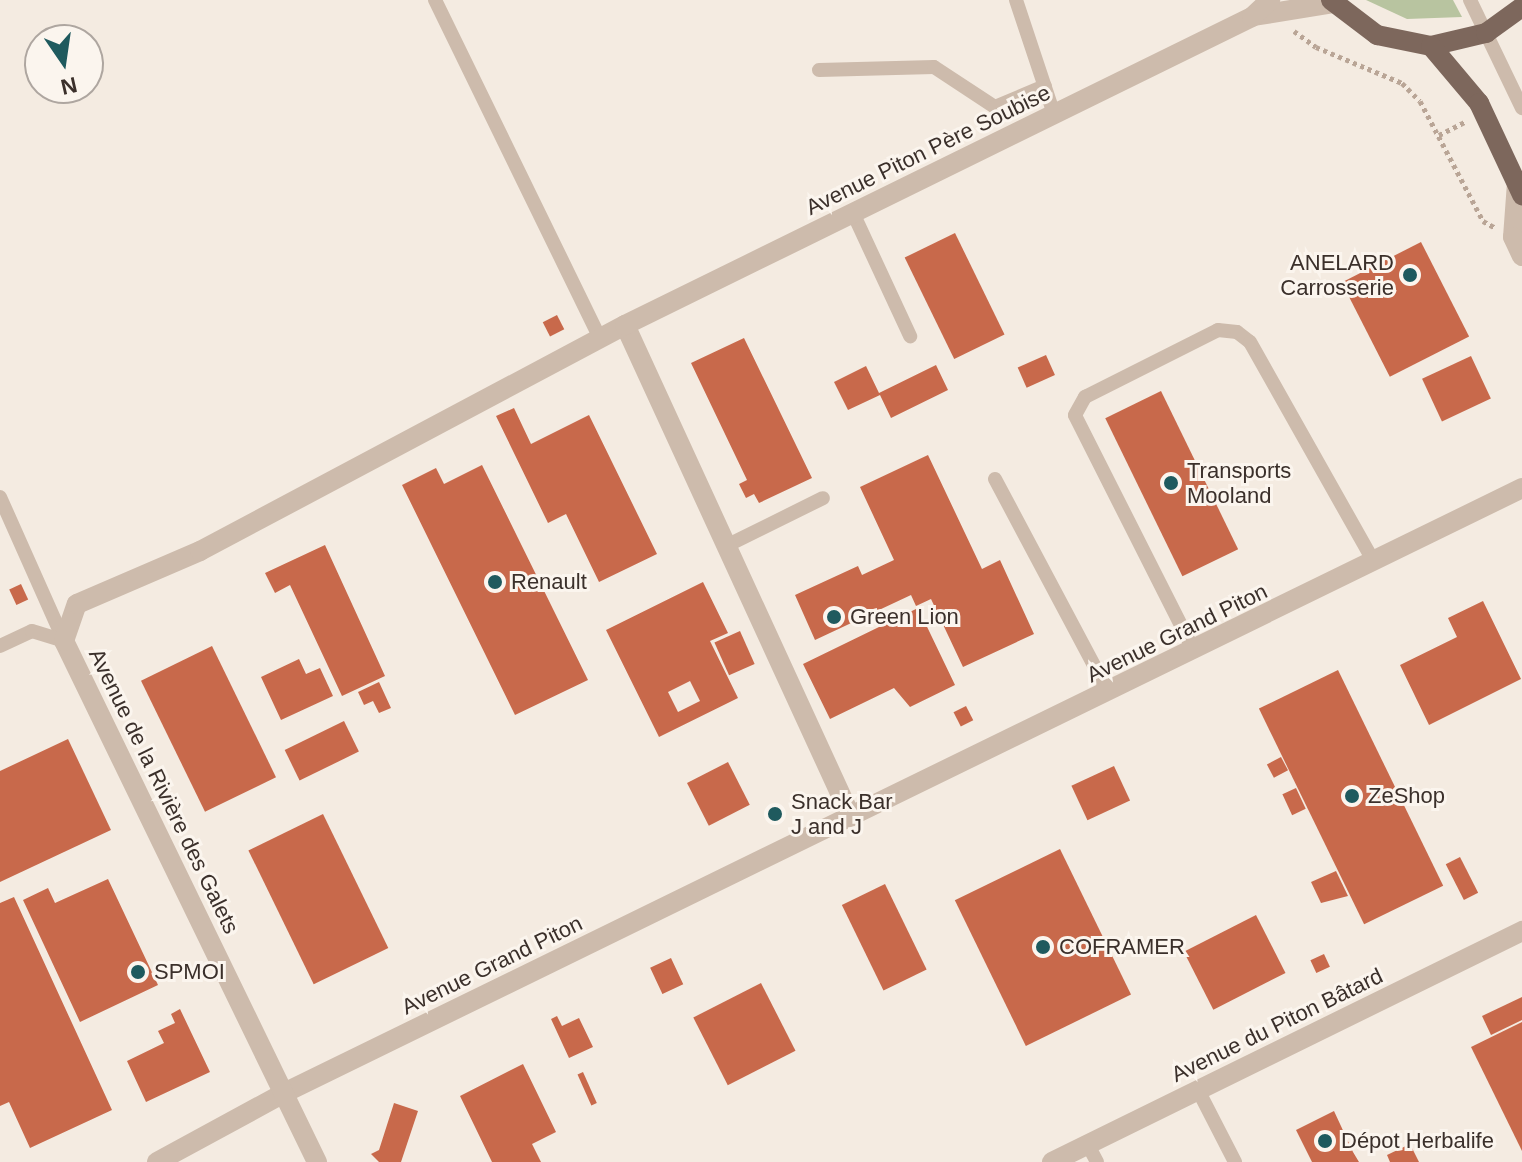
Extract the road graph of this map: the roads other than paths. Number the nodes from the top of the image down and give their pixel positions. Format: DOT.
graph roads {
  1 [pos="435,0"];
  2 [pos="1016,0"];
  3 [pos="1470,0"];
  4 [pos="1332,1"];
  5 [pos="1272,6"];
  6 [pos="1522,7"];
  7 [pos="1486,33"];
  8 [pos="1431,46"];
  9 [pos="819,70"];
  10 [pos="1045,86"];
  11 [pos="1522,108"];
  12 [pos="1054,114"];
  13 [pos="1519,189"];
  14 [pos="853,213"];
  15 [pos="1522,256"];
  16 [pos="625,325"];
  17 [pos="910,336"];
  18 [pos="600,338"];
  19 [pos="995,479"];
  20 [pos="1522,488"];
  21 [pos="0,497"];
  22 [pos="823,498"];
  23 [pos="726,546"];
  24 [pos="1374,562"];
  25 [pos="64,641"];
  26 [pos="0,646"];
  27 [pos="1194,651"];
  28 [pos="1109,693"];
  29 [pos="851,817"];
  30 [pos="1522,931"];
  31 [pos="1198,1090"];
  32 [pos="284,1093"];
  33 [pos="1092,1153"];
  34 [pos="157,1162"];
  35 [pos="317,1162"];
  36 [pos="1052,1162"];
  37 [pos="1235,1162"];
  1 -- 18 [label="lane"];
  2 -- 10 [label="lane"];
  3 -- 7 [label="lane"];
  4 -- 5 [label="street"];
  4 -- 8 [label="main road"];
  5 -- 12 [label="street, Avenue Piton Père Soubise"];
  6 -- 7 [label="main road"];
  7 -- 8 [label="main road"];
  7 -- 11 [label="lane"];
  8 -- 13 [label="main road"];
  9 -- 10 [label="lane"];
  10 -- 12 [label="lane"];
  12 -- 14 [label="street, Avenue Piton Père Soubise"];
  13 -- 15 [label="street"];
  14 -- 16 [label="street, Avenue Piton Père Soubise"];
  14 -- 17 [label="lane"];
  16 -- 18 [label="street, Avenue de la Rivière des Galets"];
  16 -- 23 [label="street"];
  18 -- 25 [label="street, Avenue de la Rivière des Galets"];
  19 -- 28 [label="lane"];
  20 -- 24 [label="street, Avenue Grand Piton"];
  21 -- 25 [label="lane"];
  22 -- 23 [label="lane"];
  23 -- 29 [label="street"];
  24 -- 27 [label="street, Avenue Grand Piton"];
  24 -- 27 [label="lane"];
  25 -- 26 [label="lane"];
  25 -- 32 [label="street, Avenue de la Rivière des Galets"];
  27 -- 28 [label="street, Avenue Grand Piton"];
  28 -- 29 [label="street, Avenue Grand Piton"];
  29 -- 32 [label="street, Avenue Grand Piton"];
  30 -- 31 [label="street, Avenue du Piton Bâtard"];
  31 -- 33 [label="street, Avenue du Piton Bâtard"];
  31 -- 37 [label="lane"];
  32 -- 34 [label="street, Avenue Grand Piton"];
  32 -- 35 [label="street, Avenue de la Rivière des Galets"];
  33 -- 36 [label="street, Avenue du Piton Bâtard"];
}
